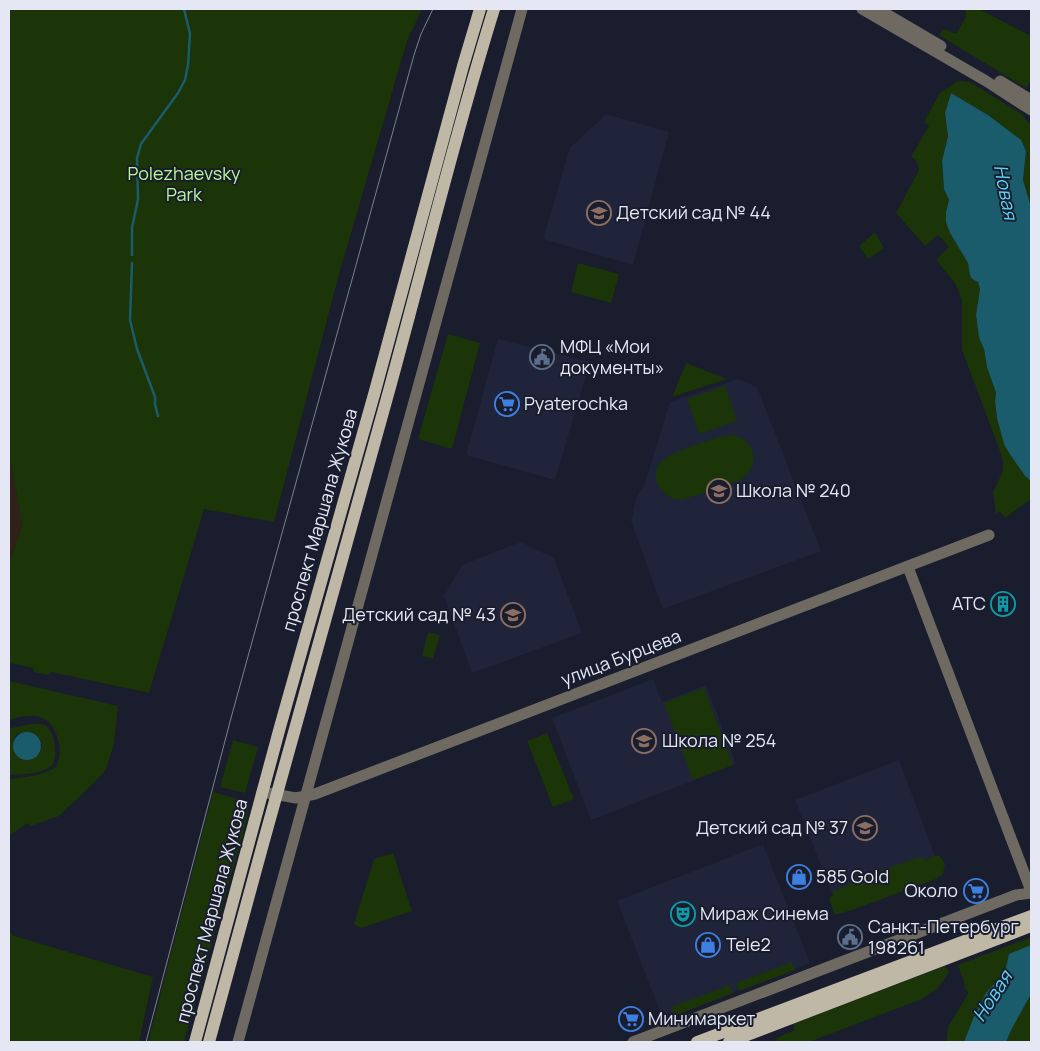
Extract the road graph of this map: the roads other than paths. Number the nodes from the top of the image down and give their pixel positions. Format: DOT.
graph roads {
  1 [pos="480,9"];
  2 [pos="494,9"];
  3 [pos="522,9"];
  4 [pos="862,9"];
  5 [pos="878,9"];
  6 [pos="1031,100"];
  7 [pos="1031,110"];
  8 [pos="989,535"];
  9 [pos="908,567"];
  10 [pos="262,792"];
  11 [pos="275,796"];
  12 [pos="306,796"];
  13 [pos="1031,892"];
  14 [pos="1031,916"];
  15 [pos="1031,926"];
  16 [pos="712,1041"];
  17 [pos="195,1042"];
  18 [pos="209,1042"];
  19 [pos="238,1042"];
  20 [pos="633,1042"];
  21 [pos="697,1042"];
  22 [pos="729,1042"];
  1 -- 10 [label="main road, проспект Маршала Жукова"];
  2 -- 11 [label="main road, проспект Маршала Жукова"];
  3 -- 12 [label="street"];
  4 -- 7 [label="street"];
  5 -- 6 [label="street"];
  8 -- 9 [label="street, улица Бурцева"];
  9 -- 12 [label="street, улица Бурцева"];
  9 -- 13 [label="street"];
  10 -- 11 [label="street, улица Бурцева"];
  10 -- 17 [label="main road, проспект Маршала Жукова"];
  11 -- 12 [label="street, улица Бурцева"];
  11 -- 18 [label="main road, проспект Маршала Жукова"];
  12 -- 19 [label="street"];
  13 -- 20 [label="street"];
  14 -- 16 [label="main road"];
  15 -- 22 [label="main road"];
  16 -- 21 [label="main road"];
}
